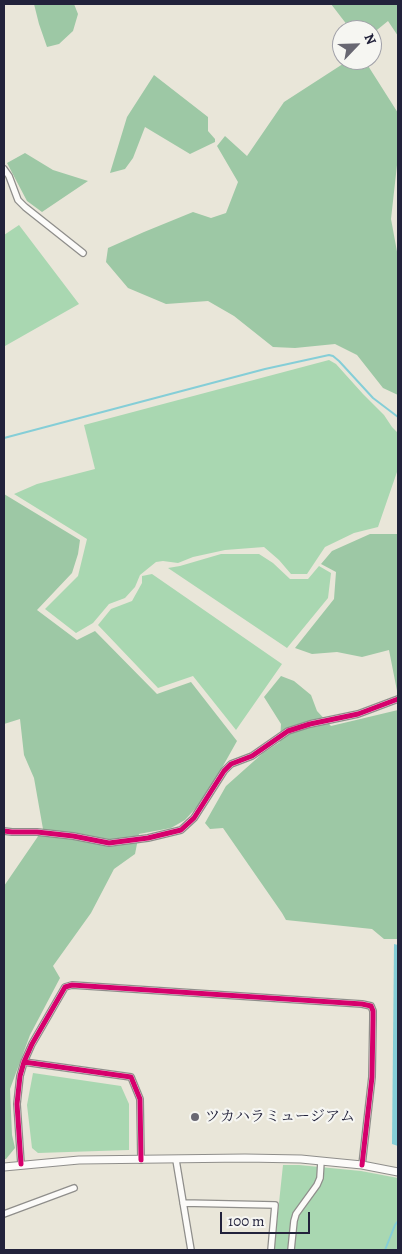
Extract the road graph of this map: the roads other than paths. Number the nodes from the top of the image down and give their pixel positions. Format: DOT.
graph roads {
  1 [pos="4,169"];
  2 [pos="83,254"];
  3 [pos="398,700"];
  4 [pos="4,831"];
  5 [pos="24,1062"];
  6 [pos="141,1160"];
  7 [pos="176,1160"];
  8 [pos="321,1161"];
  9 [pos="21,1164"];
  10 [pos="362,1165"];
  11 [pos="4,1167"];
  12 [pos="398,1172"];
  13 [pos="74,1188"];
  14 [pos="183,1203"];
  15 [pos="4,1214"];
  16 [pos="191,1250"];
  17 [pos="271,1250"];
  18 [pos="291,1250"];
  1 -- 2 [label="street"];
  3 -- 4 [label="street"];
  5 -- 6 [label="street"];
  5 -- 9 [label="street"];
  5 -- 10 [label="street"];
  6 -- 7 [label="street"];
  6 -- 9 [label="street"];
  7 -- 8 [label="street"];
  7 -- 14 [label="street"];
  8 -- 10 [label="street"];
  8 -- 18 [label="street"];
  9 -- 11 [label="street"];
  10 -- 12 [label="street"];
  13 -- 15 [label="street"];
  14 -- 16 [label="street"];
  14 -- 17 [label="street"];
}
